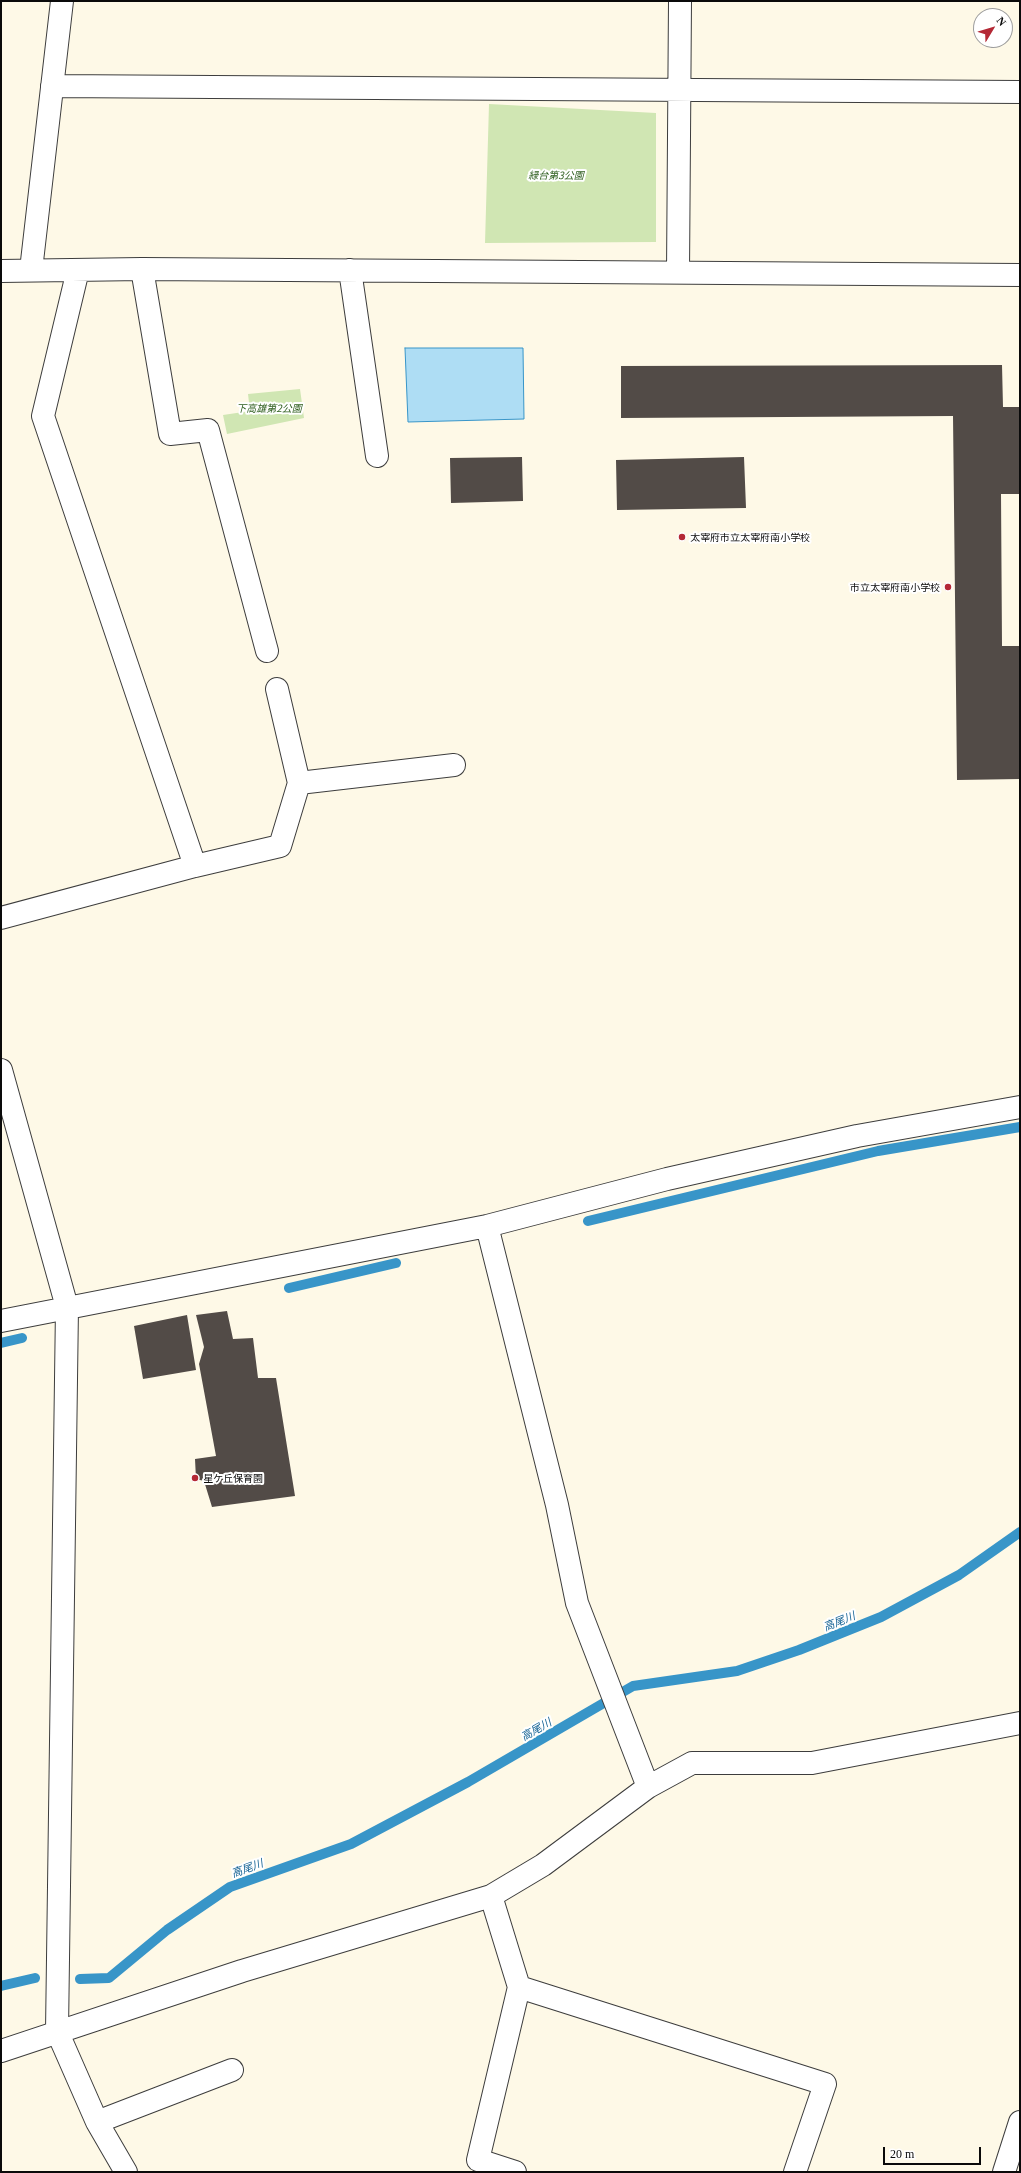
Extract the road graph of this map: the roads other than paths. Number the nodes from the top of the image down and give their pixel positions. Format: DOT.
graph roads {
  1 [pos="62,1"];
  2 [pos="680,1"];
  3 [pos="52,86"];
  4 [pos="680,91"];
  5 [pos="1020,92"];
  6 [pos="142,269"];
  7 [pos="31,270"];
  8 [pos="78,270"];
  9 [pos="350,270"];
  10 [pos="1,271"];
  11 [pos="678,272"];
  12 [pos="1020,275"];
  13 [pos="377,456"];
  14 [pos="267,651"];
  15 [pos="277,689"];
  16 [pos="454,765"];
  17 [pos="299,783"];
  18 [pos="194,866"];
  19 [pos="1,918"];
  20 [pos="1,1070"];
  21 [pos="1020,1107"];
  22 [pos="487,1226"];
  23 [pos="67,1307"];
  24 [pos="1,1321"];
  25 [pos="1020,1723"];
  26 [pos="648,1787"];
  27 [pos="491,1896"];
  28 [pos="520,1987"];
  29 [pos="57,2031"];
  30 [pos="1,2051"];
  31 [pos="232,2070"];
  32 [pos="97,2122"];
  33 [pos="1020,2122"];
  34 [pos="126,2172"];
  35 [pos="515,2172"];
  36 [pos="795,2172"];
  37 [pos="1004,2172"];
  1 -- 3 [label="street"];
  2 -- 4 [label="street"];
  3 -- 4 [label="street"];
  3 -- 7 [label="street"];
  4 -- 5 [label="street"];
  4 -- 11 [label="street"];
  6 -- 8 [label="street"];
  6 -- 9 [label="street"];
  6 -- 14 [label="street"];
  7 -- 8 [label="street"];
  7 -- 10 [label="street"];
  8 -- 18 [label="street"];
  9 -- 11 [label="street"];
  9 -- 13 [label="street"];
  11 -- 12 [label="street"];
  15 -- 17 [label="street"];
  16 -- 17 [label="street"];
  17 -- 18 [label="street"];
  18 -- 19 [label="street"];
  20 -- 23 [label="street"];
  21 -- 22 [label="street"];
  22 -- 23 [label="street"];
  22 -- 26 [label="street"];
  23 -- 24 [label="street"];
  23 -- 29 [label="street"];
  25 -- 26 [label="street"];
  26 -- 27 [label="street"];
  27 -- 28 [label="street"];
  27 -- 29 [label="street"];
  28 -- 35 [label="street"];
  28 -- 36 [label="street"];
  29 -- 30 [label="street"];
  29 -- 32 [label="street"];
  31 -- 32 [label="street"];
  32 -- 34 [label="street"];
  33 -- 37 [label="street"];
}
